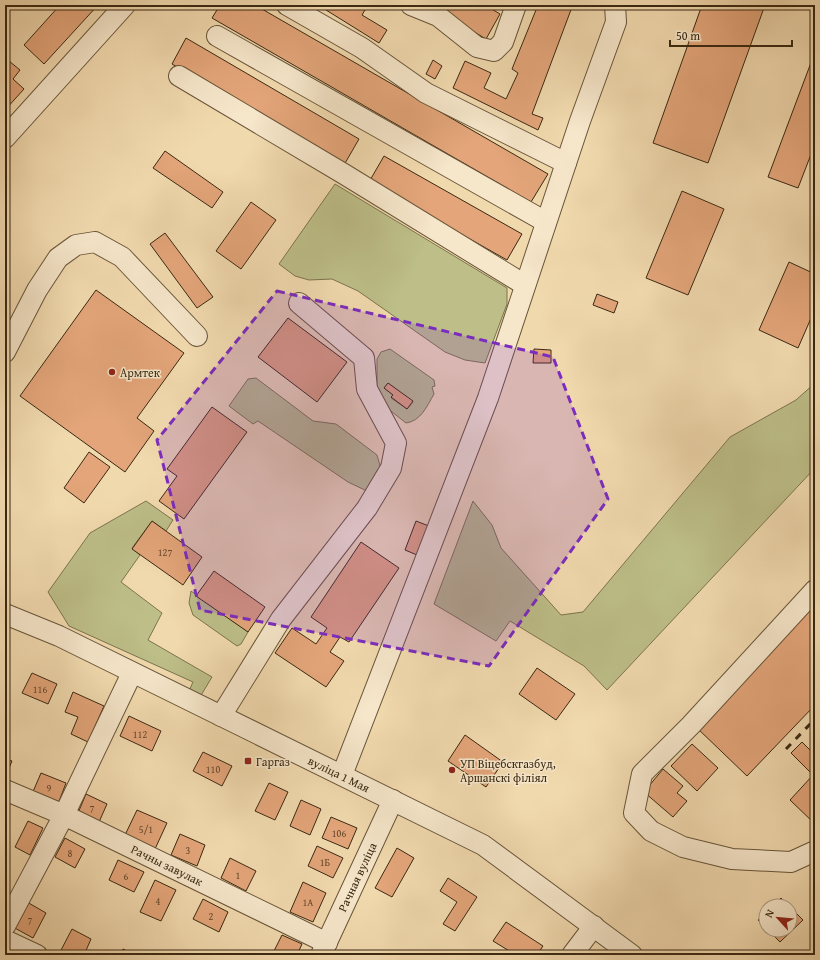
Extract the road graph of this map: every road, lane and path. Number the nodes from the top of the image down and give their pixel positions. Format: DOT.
graph roads {
  1 [pos="125,5"];
  2 [pos="287,5"];
  3 [pos="411,5"];
  4 [pos="514,5"];
  5 [pos="615,5"];
  6 [pos="217,36"];
  7 [pos="179,76"];
  8 [pos="5,138"];
  9 [pos="566,163"];
  10 [pos="546,222"];
  11 [pos="525,285"];
  12 [pos="299,303"];
  13 [pos="197,336"];
  14 [pos="5,352"];
  15 [pos="815,590"];
  16 [pos="5,614"];
  17 [pos="132,673"];
  18 [pos="221,716"];
  19 [pos="342,775"];
  20 [pos="5,790"];
  21 [pos="393,800"];
  22 [pos="64,815"];
  23 [pos="815,851"];
  24 [pos="5,926"];
  25 [pos="594,926"];
  26 [pos="5,940"];
  27 [pos="324,949"];
  28 [pos="37,955"];
  29 [pos="572,955"];
  30 [pos="632,955"];
  1 -- 8 [label="street"];
  2 -- 9 [label="street"];
  3 -- 4 [label="street"];
  5 -- 9 [label="street"];
  6 -- 10 [label="street"];
  7 -- 11 [label="street"];
  9 -- 10 [label="street"];
  10 -- 11 [label="street"];
  11 -- 19 [label="street"];
  12 -- 18 [label="street"];
  13 -- 14 [label="street"];
  15 -- 23 [label="street"];
  16 -- 17 [label="street, вуліца 1 Мая"];
  17 -- 18 [label="street, вуліца 1 Мая"];
  17 -- 22 [label="street"];
  18 -- 19 [label="street, вуліца 1 Мая"];
  19 -- 21 [label="street, вуліца 1 Мая"];
  20 -- 22 [label="street, Рачны завулак"];
  21 -- 25 [label="street, вуліца 1 Мая"];
  21 -- 27 [label="street, Рачная вуліца"];
  22 -- 24 [label="street"];
  22 -- 27 [label="street, Рачны завулак"];
  25 -- 29 [label="street"];
  25 -- 30 [label="street, вуліца 1 Мая"];
  26 -- 28 [label="street"];
}
